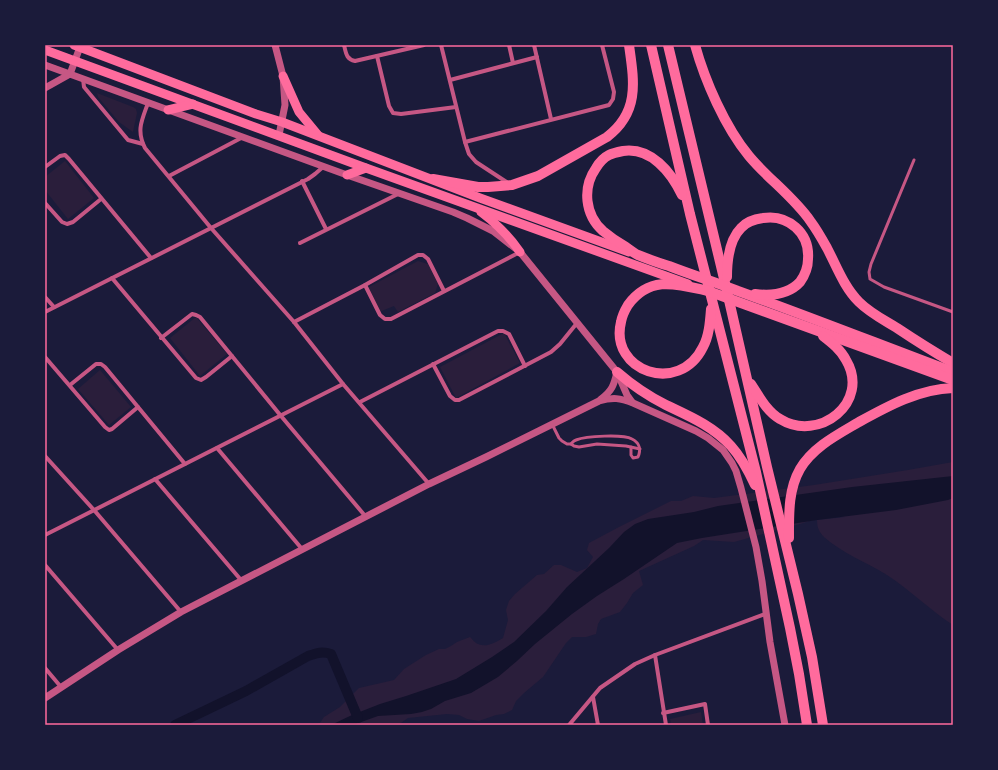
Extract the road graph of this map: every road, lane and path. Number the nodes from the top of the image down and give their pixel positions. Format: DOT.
graph roads {
  1 [pos="275,45"];
  2 [pos="344,45"];
  3 [pos="424,45"];
  4 [pos="441,45"];
  5 [pos="509,45"];
  6 [pos="534,45"];
  7 [pos="602,45"];
  8 [pos="629,45"];
  9 [pos="651,45"];
  10 [pos="668,45"];
  11 [pos="695,45"];
  12 [pos="78,46"];
  13 [pos="45,50"];
  14 [pos="377,56"];
  15 [pos="537,57"];
  16 [pos="75,61"];
  17 [pos="513,63"];
  18 [pos="45,65"];
  19 [pos="70,74"];
  20 [pos="283,76"];
  21 [pos="83,79"];
  22 [pos="450,80"];
  23 [pos="45,88"];
  24 [pos="148,103"];
  25 [pos="193,104"];
  26 [pos="456,107"];
  27 [pos="168,110"];
  28 [pos="551,120"];
  29 [pos="282,122"];
  30 [pos="279,135"];
  31 [pos="319,136"];
  32 [pos="242,137"];
  33 [pos="465,142"];
  34 [pos="143,144"];
  35 [pos="914,160"];
  36 [pos="323,166"];
  37 [pos="45,167"];
  38 [pos="366,168"];
  39 [pos="347,175"];
  40 [pos="169,176"];
  41 [pos="433,179"];
  42 [pos="302,181"];
  43 [pos="512,185"];
  44 [pos="399,193"];
  45 [pos="102,199"];
  46 [pos="45,203"];
  47 [pos="470,205"];
  48 [pos="690,214"];
  49 [pos="211,228"];
  50 [pos="326,229"];
  51 [pos="300,243"];
  52 [pos="520,252"];
  53 [pos="637,255"];
  54 [pos="151,258"];
  55 [pos="725,273"];
  56 [pos="112,278"];
  57 [pos="365,285"];
  58 [pos="444,291"];
  59 [pos="739,291"];
  60 [pos="710,295"];
  61 [pos="45,297"];
  62 [pos="54,307"];
  63 [pos="45,312"];
  64 [pos="953,312"];
  65 [pos="714,318"];
  66 [pos="294,322"];
  67 [pos="577,322"];
  68 [pos="813,329"];
  69 [pos="161,338"];
  70 [pos="232,356"];
  71 [pos="45,357"];
  72 [pos="953,363"];
  73 [pos="433,364"];
  74 [pos="525,366"];
  75 [pos="745,371"];
  76 [pos="617,372"];
  77 [pos="953,372"];
  78 [pos="953,380"];
  79 [pos="344,384"];
  80 [pos="70,385"];
  81 [pos="953,388"];
  82 [pos="599,401"];
  83 [pos="360,402"];
  84 [pos="633,403"];
  85 [pos="138,407"];
  86 [pos="280,416"];
  87 [pos="552,424"];
  88 [pos="627,437"];
  89 [pos="571,444"];
  90 [pos="626,446"];
  91 [pos="631,447"];
  92 [pos="217,448"];
  93 [pos="640,448"];
  94 [pos="45,456"];
  95 [pos="185,464"];
  96 [pos="751,471"];
  97 [pos="155,479"];
  98 [pos="429,484"];
  99 [pos="94,510"];
  100 [pos="366,517"];
  101 [pos="45,535"];
  102 [pos="787,537"];
  103 [pos="302,549"];
  104 [pos="45,565"];
  105 [pos="241,580"];
  106 [pos="181,612"];
  107 [pos="765,614"];
  108 [pos="118,650"];
  109 [pos="654,655"];
  110 [pos="45,668"];
  111 [pos="61,687"];
  112 [pos="593,697"];
  113 [pos="45,698"];
  114 [pos="663,713"];
  115 [pos="569,725"];
  116 [pos="598,725"];
  117 [pos="666,725"];
  118 [pos="708,725"];
  119 [pos="786,725"];
  120 [pos="807,725"];
  121 [pos="822,725"];
  1 -- 20 [label="street"];
  2 -- 14 [label="street"];
  3 -- 14 [label="street"];
  4 -- 22 [label="street"];
  5 -- 17 [label="street"];
  6 -- 15 [label="street"];
  7 -- 28 [label="street"];
  8 -- 43 [label="highway"];
  9 -- 48 [label="highway"];
  10 -- 55 [label="highway"];
  11 -- 72 [label="highway"];
  12 -- 16 [label="street"];
  12 -- 29 [label="main road"];
  13 -- 16 [label="main road"];
  14 -- 26 [label="street"];
  15 -- 17 [label="street"];
  15 -- 28 [label="street"];
  16 -- 19 [label="street"];
  16 -- 25 [label="main road"];
  17 -- 22 [label="street"];
  18 -- 19 [label="street"];
  19 -- 21 [label="street"];
  19 -- 23 [label="street"];
  20 -- 29 [label="street"];
  20 -- 31 [label="main road"];
  21 -- 24 [label="street"];
  21 -- 34 [label="street"];
  22 -- 26 [label="street"];
  24 -- 27 [label="street"];
  24 -- 34 [label="street"];
  25 -- 27 [label="main road"];
  25 -- 30 [label="main road"];
  26 -- 33 [label="street"];
  27 -- 32 [label="street"];
  28 -- 33 [label="street"];
  29 -- 30 [label="street"];
  29 -- 31 [label="main road"];
  30 -- 38 [label="main road"];
  31 -- 41 [label="main road"];
  32 -- 36 [label="street"];
  32 -- 40 [label="street"];
  33 -- 43 [label="street"];
  34 -- 40 [label="street"];
  35 -- 64 [label="lane"];
  36 -- 39 [label="street"];
  36 -- 42 [label="street"];
  37 -- 45 [label="street"];
  38 -- 39 [label="main road"];
  38 -- 47 [label="main road"];
  39 -- 44 [label="street"];
  40 -- 49 [label="street"];
  41 -- 43 [label="highway"];
  41 -- 53 [label="main road"];
  42 -- 49 [label="street"];
  42 -- 50 [label="street"];
  44 -- 50 [label="street"];
  44 -- 52 [label="street"];
  45 -- 46 [label="street"];
  45 -- 54 [label="street"];
  47 -- 52 [label="main road"];
  47 -- 60 [label="main road"];
  48 -- 53 [label="highway"];
  48 -- 60 [label="highway"];
  49 -- 54 [label="street"];
  49 -- 66 [label="street"];
  50 -- 51 [label="street"];
  52 -- 58 [label="street"];
  52 -- 67 [label="street"];
  53 -- 59 [label="highway"];
  54 -- 56 [label="street"];
  55 -- 59 [label="highway"];
  55 -- 75 [label="highway"];
  56 -- 62 [label="street"];
  56 -- 69 [label="street"];
  57 -- 58 [label="street"];
  57 -- 58 [label="street"];
  57 -- 66 [label="street"];
  59 -- 77 [label="highway"];
  60 -- 65 [label="highway"];
  60 -- 65 [label="highway"];
  60 -- 68 [label="highway"];
  61 -- 62 [label="street"];
  62 -- 63 [label="street"];
  65 -- 96 [label="highway"];
  66 -- 79 [label="street"];
  67 -- 74 [label="street"];
  67 -- 76 [label="street"];
  68 -- 75 [label="highway"];
  68 -- 78 [label="highway"];
  69 -- 70 [label="street"];
  69 -- 70 [label="street"];
  70 -- 86 [label="street"];
  71 -- 80 [label="street"];
  73 -- 74 [label="street"];
  73 -- 74 [label="street"];
  73 -- 83 [label="street"];
  75 -- 102 [label="highway"];
  76 -- 82 [label="street"];
  76 -- 84 [label="street"];
  76 -- 96 [label="highway"];
  79 -- 83 [label="street"];
  79 -- 86 [label="street"];
  80 -- 85 [label="street"];
  80 -- 85 [label="street"];
  81 -- 102 [label="highway"];
  82 -- 84 [label="street"];
  82 -- 87 [label="street"];
  83 -- 98 [label="street"];
  84 -- 107 [label="street"];
  85 -- 95 [label="street"];
  86 -- 92 [label="street"];
  86 -- 100 [label="street"];
  87 -- 89 [label="lane"];
  87 -- 98 [label="street"];
  88 -- 89 [label="lane"];
  88 -- 90 [label="lane"];
  88 -- 93 [label="lane"];
  89 -- 90 [label="lane"];
  90 -- 91 [label="lane"];
  91 -- 93 [label="lane"];
  91 -- 93 [label="lane"];
  92 -- 95 [label="street"];
  92 -- 103 [label="street"];
  94 -- 99 [label="street"];
  95 -- 97 [label="street"];
  96 -- 120 [label="highway"];
  97 -- 99 [label="street"];
  97 -- 105 [label="street"];
  98 -- 100 [label="street"];
  99 -- 101 [label="street"];
  99 -- 106 [label="street"];
  100 -- 103 [label="street"];
  102 -- 121 [label="highway"];
  103 -- 105 [label="street"];
  104 -- 108 [label="street"];
  105 -- 106 [label="street"];
  106 -- 108 [label="street"];
  107 -- 109 [label="street"];
  107 -- 119 [label="street"];
  108 -- 111 [label="street"];
  109 -- 112 [label="street"];
  109 -- 114 [label="street"];
  110 -- 111 [label="street"];
  111 -- 113 [label="street"];
  112 -- 115 [label="street"];
  112 -- 116 [label="street"];
  114 -- 117 [label="street"];
  114 -- 118 [label="street"];
}
